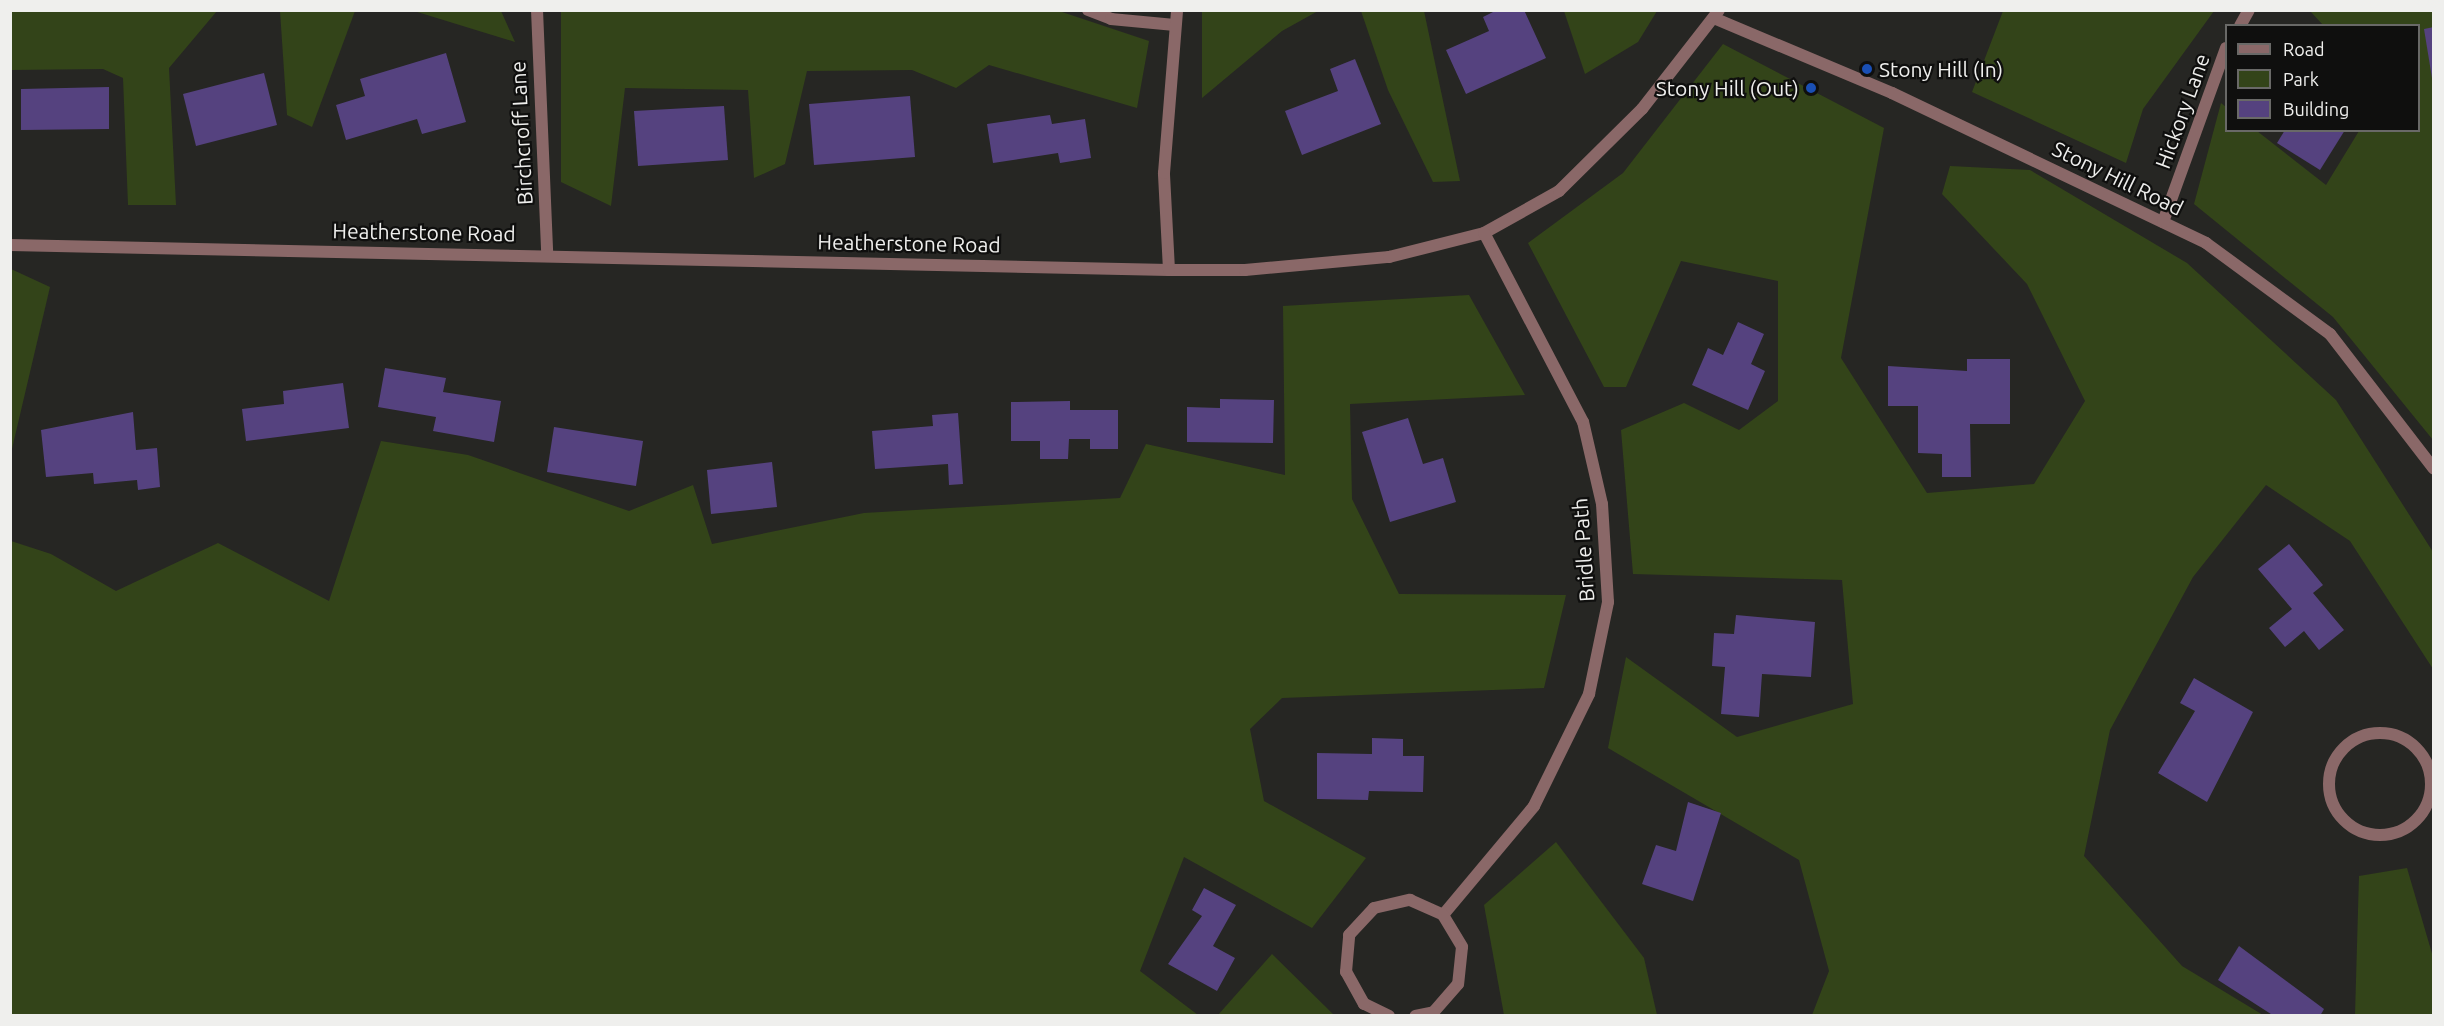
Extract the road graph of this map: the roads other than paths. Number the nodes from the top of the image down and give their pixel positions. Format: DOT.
graph roads {
  1 [pos="537,10"];
  2 [pos="1088,10"];
  3 [pos="1177,10"];
  4 [pos="2249,10"];
  5 [pos="1718,15"];
  6 [pos="2241,24"];
  7 [pos="1175,25"];
  8 [pos="2225,51"];
  9 [pos="2163,222"];
  10 [pos="1484,233"];
  11 [pos="10,245"];
  12 [pos="547,253"];
  13 [pos="1169,270"];
  14 [pos="2433,469"];
  15 [pos="2429,755"];
  16 [pos="1443,915"];
  17 [pos="1389,1016"];
  18 [pos="1415,1016"];
  1 -- 12 [label="street, Birchcroff Lane"];
  2 -- 7 [label="street"];
  3 -- 7 [label="street"];
  4 -- 6 [label="street"];
  5 -- 9 [label="street, Stony Hill Road"];
  5 -- 10 [label="street, Heatherstone Road"];
  7 -- 13 [label="street"];
  8 -- 9 [label="street, Hickory Lane"];
  9 -- 14 [label="street, Stony Hill Road"];
  10 -- 13 [label="street, Heatherstone Road"];
  10 -- 16 [label="street, Bridle Path"];
  11 -- 12 [label="street, Heatherstone Road"];
  12 -- 13 [label="street, Heatherstone Road"];
  15 -- 15 [label="street"];
  16 -- 17 [label="street"];
  16 -- 18 [label="street"];
}
